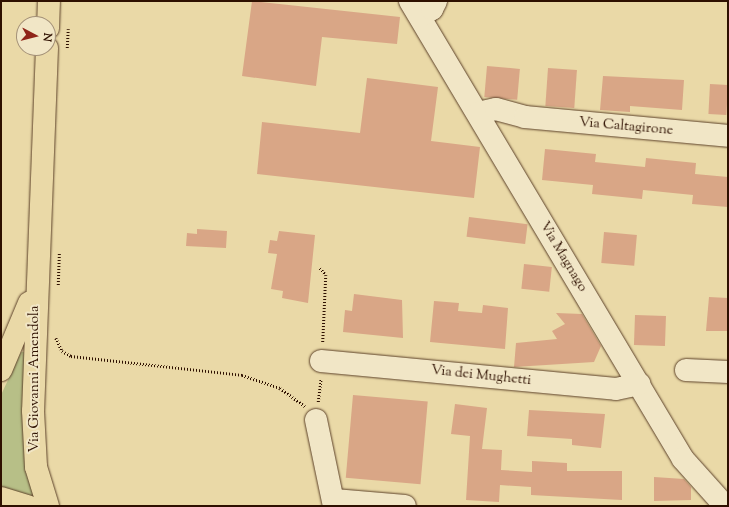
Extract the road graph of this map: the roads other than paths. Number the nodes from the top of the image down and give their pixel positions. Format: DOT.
graph roads {
  1 [pos="49,1"];
  2 [pos="436,1"];
  3 [pos="415,9"];
  4 [pos="48,16"];
  5 [pos="47,56"];
  6 [pos="478,113"];
  7 [pos="525,117"];
  8 [pos="491,136"];
  9 [pos="728,136"];
  10 [pos="36,275"];
  11 [pos="322,361"];
  12 [pos="1,370"];
  13 [pos="686,370"];
  14 [pos="728,372"];
  15 [pos="639,384"];
  16 [pos="316,420"];
  17 [pos="1,498"];
  18 [pos="334,503"];
  19 [pos="28,506"];
  20 [pos="48,506"];
  21 [pos="405,506"];
  22 [pos="725,506"];
  1 -- 4 [label="main road"];
  2 -- 3 [label="street"];
  3 -- 6 [label="street, Via Magnago"];
  5 -- 10 [label="main road, Via Giovanni Amendola"];
  6 -- 7 [label="street, Via Caltagirone"];
  6 -- 8 [label="street, Via Magnago"];
  7 -- 8 [label="street"];
  7 -- 9 [label="street, Via Caltagirone"];
  8 -- 15 [label="street, Via Magnago"];
  10 -- 12 [label="main road, Via Giovanni Amendola"];
  10 -- 20 [label="main road, Via Giovanni Amendola"];
  11 -- 15 [label="street, Via dei Mughetti"];
  13 -- 14 [label="street"];
  15 -- 22 [label="street, Via Magnago"];
  16 -- 18 [label="street"];
  17 -- 19 [label="main road"];
  18 -- 21 [label="street"];
}
